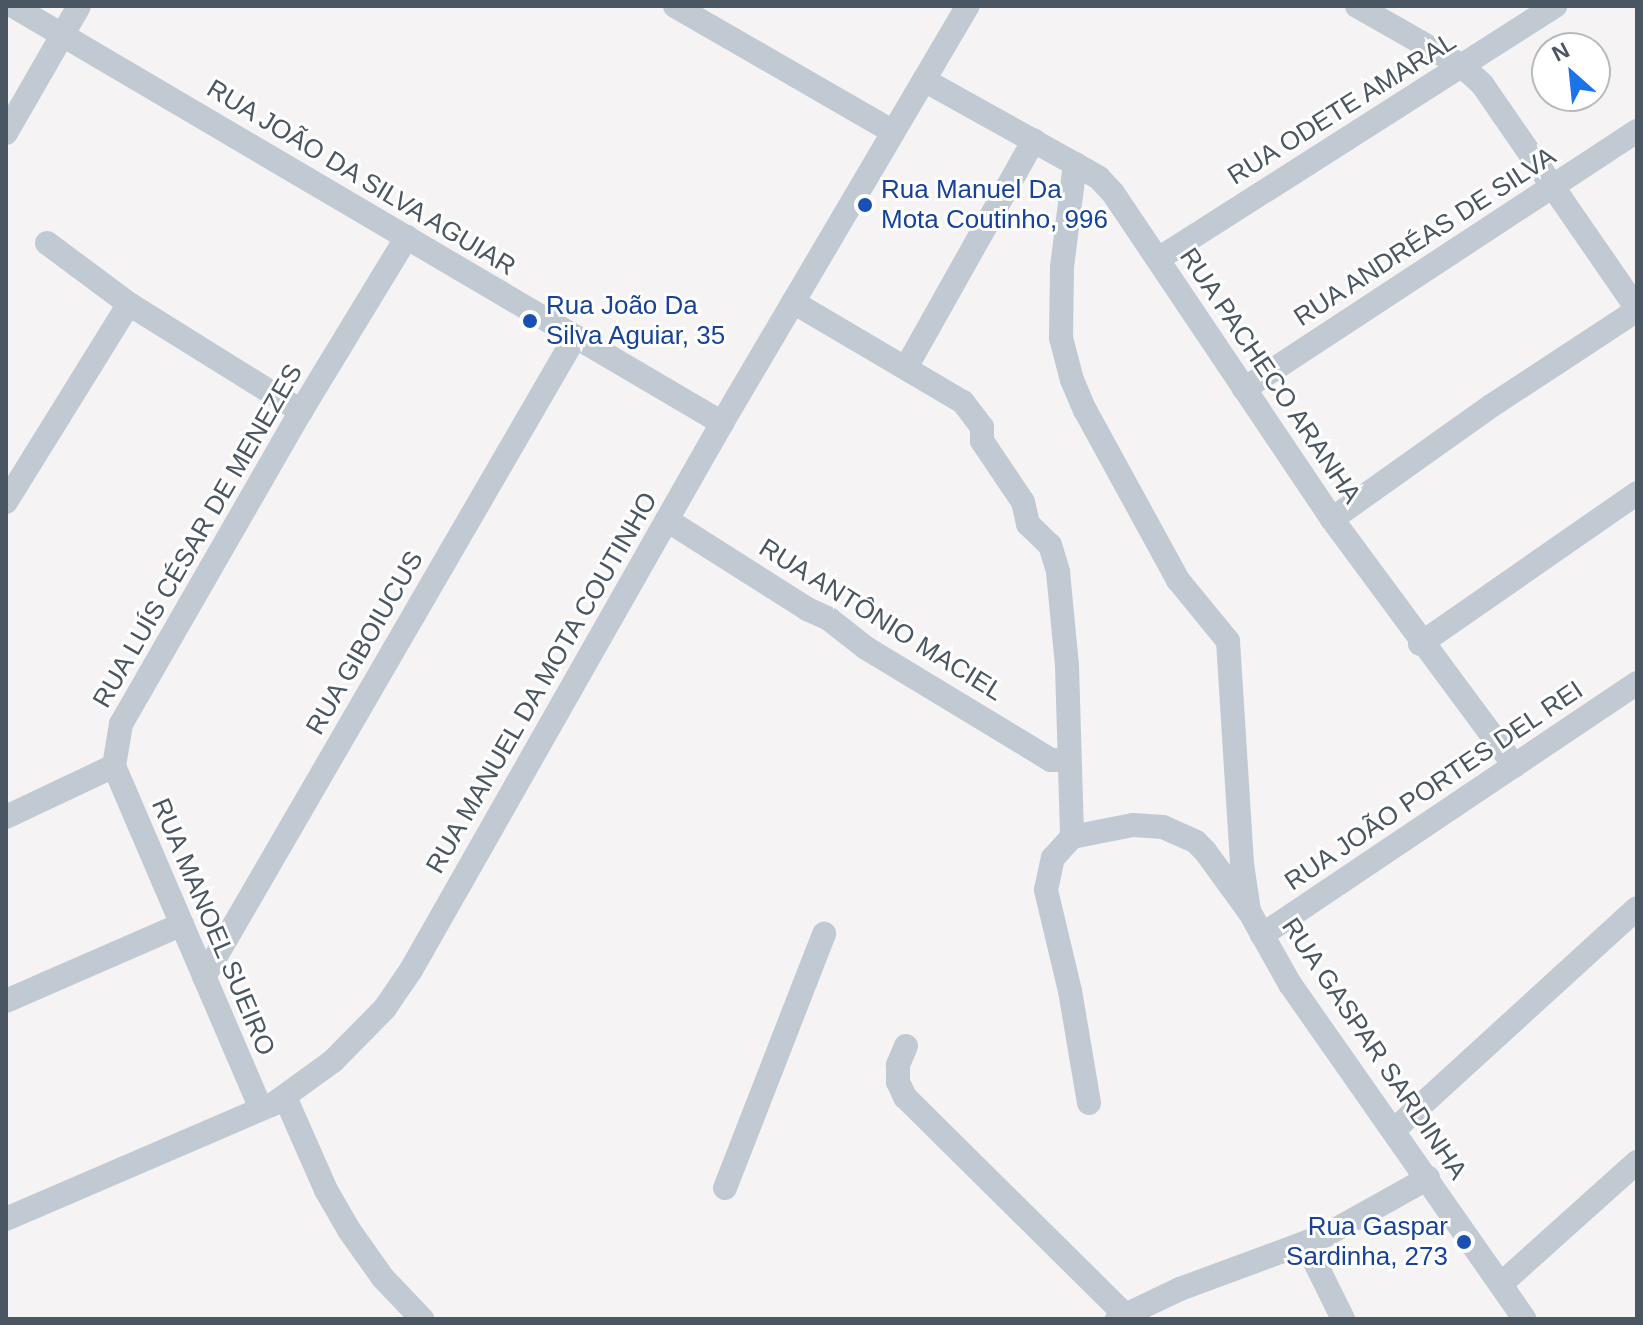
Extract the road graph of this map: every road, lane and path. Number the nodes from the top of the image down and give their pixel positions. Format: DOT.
graph roads {
  1 [pos="13,6"];
  2 [pos="79,6"];
  3 [pos="675,6"];
  4 [pos="968,6"];
  5 [pos="1357,6"];
  6 [pos="1555,6"];
  7 [pos="1527,16"];
  8 [pos="62,35"];
  9 [pos="1462,66"];
  10 [pos="924,80"];
  11 [pos="1637,131"];
  12 [pos="893,132"];
  13 [pos="6,133"];
  14 [pos="1034,140"];
  15 [pos="1075,164"];
  16 [pos="1553,187"];
  17 [pos="407,237"];
  18 [pos="47,243"];
  19 [pos="1158,259"];
  20 [pos="793,302"];
  21 [pos="129,304"];
  22 [pos="1637,310"];
  23 [pos="575,337"];
  24 [pos="907,366"];
  25 [pos="1244,389"];
  26 [pos="301,411"];
  27 [pos="722,423"];
  28 [pos="1637,493"];
  29 [pos="6,502"];
  30 [pos="1332,519"];
  31 [pos="667,520"];
  32 [pos="1420,644"];
  33 [pos="1637,683"];
  34 [pos="1067,760"];
  35 [pos="114,766"];
  36 [pos="1515,766"];
  37 [pos="6,817"];
  38 [pos="1072,837"];
  39 [pos="1637,908"];
  40 [pos="1249,911"];
  41 [pos="182,924"];
  42 [pos="824,934"];
  43 [pos="1262,935"];
  44 [pos="204,977"];
  45 [pos="6,1001"];
  46 [pos="906,1046"];
  47 [pos="285,1097"];
  48 [pos="1089,1103"];
  49 [pos="261,1109"];
  50 [pos="1394,1130"];
  51 [pos="1637,1162"];
  52 [pos="1428,1178"];
  53 [pos="725,1188"];
  54 [pos="6,1219"];
  55 [pos="1306,1244"];
  56 [pos="1501,1284"];
  57 [pos="1120,1316"];
  58 [pos="422,1319"];
  59 [pos="1343,1319"];
  60 [pos="1525,1319"];
  1 -- 8 [label="street, RUA JOÃO DA SILVA AGUIAR"];
  2 -- 8 [label="street"];
  3 -- 12 [label="street"];
  4 -- 10 [label="street, RUA MANUEL DA MOTA COUTINHO"];
  5 -- 9 [label="street"];
  6 -- 7 [label="street, RUA ODETE AMARAL"];
  7 -- 9 [label="street, RUA ODETE AMARAL"];
  8 -- 13 [label="street"];
  8 -- 17 [label="street, RUA JOÃO DA SILVA AGUIAR"];
  9 -- 16 [label="street"];
  9 -- 19 [label="street, RUA ODETE AMARAL"];
  10 -- 12 [label="street, RUA MANUEL DA MOTA COUTINHO"];
  10 -- 14 [label="street, RUA PACHECO ARANHA"];
  11 -- 16 [label="street, RUA ANDRÉAS DE SILVA"];
  12 -- 20 [label="street, RUA MANUEL DA MOTA COUTINHO"];
  14 -- 15 [label="street, RUA PACHECO ARANHA"];
  14 -- 24 [label="street"];
  15 -- 19 [label="street, RUA PACHECO ARANHA"];
  15 -- 40 [label="street, RUA GASPAR SARDINHA"];
  16 -- 22 [label="street"];
  16 -- 25 [label="street, RUA ANDRÉAS DE SILVA"];
  17 -- 23 [label="street, RUA JOÃO DA SILVA AGUIAR"];
  17 -- 26 [label="street, RUA LUÍS CÉSAR DE MENEZES"];
  18 -- 21 [label="street"];
  19 -- 25 [label="street, RUA PACHECO ARANHA"];
  20 -- 24 [label="street"];
  20 -- 27 [label="street, RUA MANUEL DA MOTA COUTINHO"];
  21 -- 26 [label="street"];
  21 -- 29 [label="street"];
  22 -- 30 [label="street"];
  23 -- 27 [label="street, RUA JOÃO DA SILVA AGUIAR"];
  23 -- 44 [label="street, RUA GIBOIUCUS"];
  24 -- 34 [label="street"];
  25 -- 30 [label="street, RUA PACHECO ARANHA"];
  26 -- 35 [label="street, RUA LUÍS CÉSAR DE MENEZES"];
  27 -- 31 [label="street, RUA MANUEL DA MOTA COUTINHO"];
  28 -- 32 [label="street"];
  30 -- 32 [label="street, RUA PACHECO ARANHA"];
  31 -- 34 [label="street, RUA ANTÔNIO MACIEL"];
  31 -- 47 [label="street, RUA MANUEL DA MOTA COUTINHO"];
  32 -- 36 [label="street, RUA PACHECO ARANHA"];
  33 -- 36 [label="street, RUA JOÃO PORTES DEL REI"];
  34 -- 38 [label="street"];
  35 -- 37 [label="street"];
  35 -- 41 [label="street, RUA MANOEL SUEIRO"];
  36 -- 43 [label="street, RUA JOÃO PORTES DEL REI"];
  38 -- 40 [label="street"];
  38 -- 48 [label="street"];
  39 -- 50 [label="street"];
  40 -- 43 [label="street, RUA GASPAR SARDINHA"];
  41 -- 44 [label="street, RUA MANOEL SUEIRO"];
  41 -- 45 [label="street"];
  42 -- 53 [label="street"];
  43 -- 50 [label="street, RUA GASPAR SARDINHA"];
  44 -- 49 [label="street, RUA MANOEL SUEIRO"];
  46 -- 57 [label="street"];
  47 -- 49 [label="street, RUA MANUEL DA MOTA COUTINHO"];
  47 -- 58 [label="street"];
  49 -- 54 [label="street, RUA MANUEL DA MOTA COUTINHO"];
  50 -- 52 [label="street, RUA GASPAR SARDINHA"];
  51 -- 56 [label="street"];
  52 -- 55 [label="street"];
  52 -- 56 [label="street, RUA GASPAR SARDINHA"];
  55 -- 57 [label="street"];
  55 -- 59 [label="street"];
  56 -- 60 [label="street, RUA GASPAR SARDINHA"];
}
